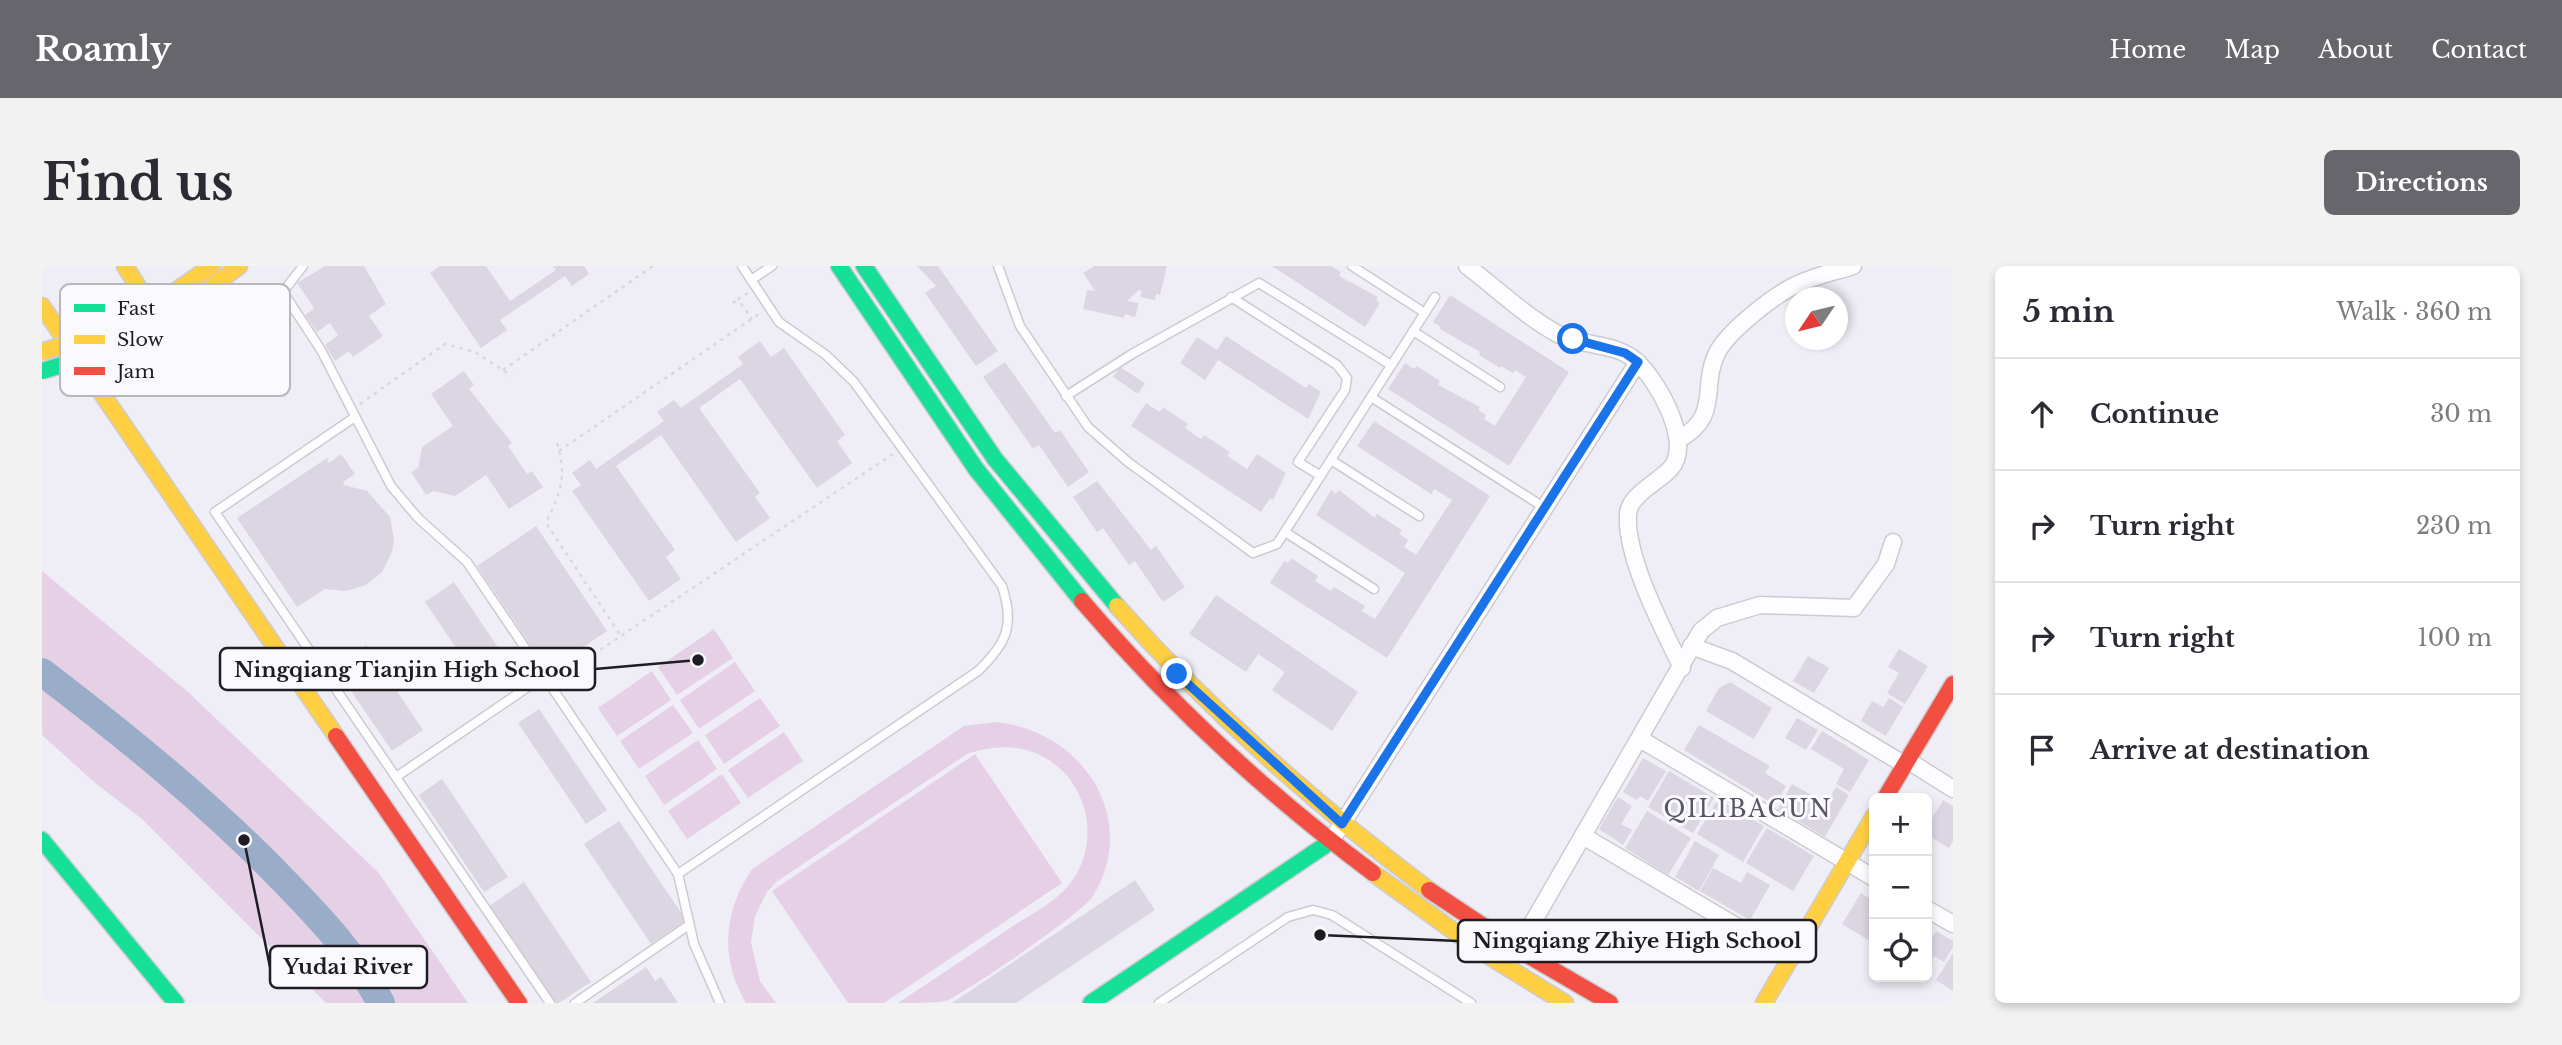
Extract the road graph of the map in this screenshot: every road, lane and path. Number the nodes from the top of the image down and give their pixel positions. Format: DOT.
graph roads {
  1 [pos="212,266"];
  2 [pos="239,266"];
  3 [pos="303,266"];
  4 [pos="653,266"];
  5 [pos="741,266"];
  6 [pos="772,266"];
  7 [pos="839,266"];
  8 [pos="864,266"];
  9 [pos="998,266"];
  10 [pos="1352,266"];
  11 [pos="1467,266"];
  12 [pos="1853,266"];
  13 [pos="748,282"];
  14 [pos="186,284"];
  15 [pos="217,284"];
  16 [pos="289,284"];
  17 [pos="1231,297"];
  18 [pos="1435,297"];
  19 [pos="738,299"];
  20 [pos="290,303"];
  21 [pos="733,303"];
  22 [pos="42,306"];
  23 [pos="769,307"];
  24 [pos="1424,313"];
  25 [pos="752,319"];
  26 [pos="1413,331"];
  27 [pos="60,332"];
  28 [pos="60,346"];
  29 [pos="42,352"];
  30 [pos="1638,362"];
  31 [pos="60,365"];
  32 [pos="1391,365"];
  33 [pos="42,370"];
  34 [pos="502,370"];
  35 [pos="512,376"];
  36 [pos="1500,387"];
  37 [pos="104,396"];
  38 [pos="1066,396"];
  39 [pos="1371,397"];
  40 [pos="353,414"];
  41 [pos="1678,440"];
  42 [pos="557,443"];
  43 [pos="902,448"];
  44 [pos="559,451"];
  45 [pos="1331,460"];
  46 [pos="1321,476"];
  47 [pos="1545,508"];
  48 [pos="1419,516"];
  49 [pos="1285,532"];
  50 [pos="1893,542"];
  51 [pos="1374,589"];
  52 [pos="621,636"];
  53 [pos="1691,646"];
  54 [pos="1682,668"];
  55 [pos="547,680"];
  56 [pos="1953,684"];
  57 [pos="1640,739"];
  58 [pos="1906,763"];
  59 [pos="396,777"];
  60 [pos="1953,789"];
  61 [pos="1888,793"];
  62 [pos="1342,824"];
  63 [pos="1869,825"];
  64 [pos="1583,836"];
  65 [pos="42,840"];
  66 [pos="1330,842"];
  67 [pos="1847,862"];
  68 [pos="678,874"];
  69 [pos="1869,874"];
  70 [pos="1932,912"];
  71 [pos="1953,924"];
  72 [pos="690,925"];
  73 [pos="1521,953"];
  74 [pos="1790,958"];
  75 [pos="176,1003"];
  76 [pos="519,1003"];
  77 [pos="550,1003"];
  78 [pos="575,1003"];
  79 [pos="720,1003"];
  80 [pos="1091,1003"];
  81 [pos="1159,1003"];
  82 [pos="1471,1003"];
  83 [pos="1565,1003"];
  84 [pos="1610,1003"];
  85 [pos="1765,1003"];
  1 -- 14 [label="main road"];
  2 -- 15 [label="main road, bridge"];
  3 -- 16 [label="lane"];
  4 -- 34 [label="path"];
  5 -- 13 [label="lane"];
  6 -- 13 [label="lane"];
  7 -- 66 [label="main road"];
  8 -- 62 [label="main road"];
  9 -- 38 [label="lane"];
  10 -- 24 [label="lane"];
  11 -- 30 [label="street"];
  12 -- 41 [label="street"];
  13 -- 19 [label="path"];
  13 -- 23 [label="lane"];
  17 -- 32 [label="lane"];
  17 -- 38 [label="lane"];
  17 -- 46 [label="lane"];
  18 -- 24 [label="lane"];
  19 -- 21 [label="path"];
  19 -- 25 [label="path"];
  20 -- 40 [label="lane"];
  22 -- 27 [label="main road"];
  23 -- 25 [label="path"];
  23 -- 43 [label="lane"];
  24 -- 26 [label="lane"];
  25 -- 44 [label="path"];
  26 -- 32 [label="lane"];
  26 -- 36 [label="lane"];
  28 -- 29 [label="main road, bridge"];
  30 -- 41 [label="street"];
  30 -- 47 [label="street"];
  31 -- 33 [label="main road, bridge"];
  32 -- 39 [label="lane"];
  34 -- 35 [label="path"];
  34 -- 40 [label="path"];
  37 -- 76 [label="main road"];
  38 -- 49 [label="lane"];
  39 -- 45 [label="lane"];
  39 -- 47 [label="lane"];
  40 -- 55 [label="lane"];
  40 -- 59 [label="lane"];
  41 -- 54 [label="street"];
  42 -- 44 [label="path"];
  43 -- 52 [label="path"];
  43 -- 68 [label="lane"];
  44 -- 52 [label="path"];
  45 -- 46 [label="lane"];
  45 -- 48 [label="lane"];
  46 -- 49 [label="lane"];
  47 -- 62 [label="street"];
  49 -- 51 [label="lane"];
  50 -- 53 [label="street"];
  52 -- 55 [label="path"];
  53 -- 54 [label="street"];
  53 -- 58 [label="street"];
  54 -- 57 [label="street"];
  55 -- 59 [label="lane"];
  55 -- 68 [label="lane"];
  56 -- 58 [label="main road"];
  57 -- 64 [label="street"];
  57 -- 67 [label="street"];
  58 -- 60 [label="street"];
  58 -- 61 [label="main road"];
  59 -- 77 [label="lane"];
  62 -- 66 [label="street"];
  62 -- 73 [label="main road"];
  63 -- 67 [label="main road"];
  64 -- 73 [label="street"];
  64 -- 74 [label="street"];
  65 -- 75 [label="main road"];
  66 -- 80 [label="main road"];
  66 -- 83 [label="main road"];
  67 -- 69 [label="street"];
  67 -- 74 [label="main road"];
  68 -- 72 [label="lane"];
  70 -- 71 [label="street"];
  72 -- 78 [label="lane"];
  72 -- 79 [label="lane"];
  73 -- 84 [label="main road"];
  74 -- 85 [label="main road"];
  81 -- 82 [label="lane"];
}
